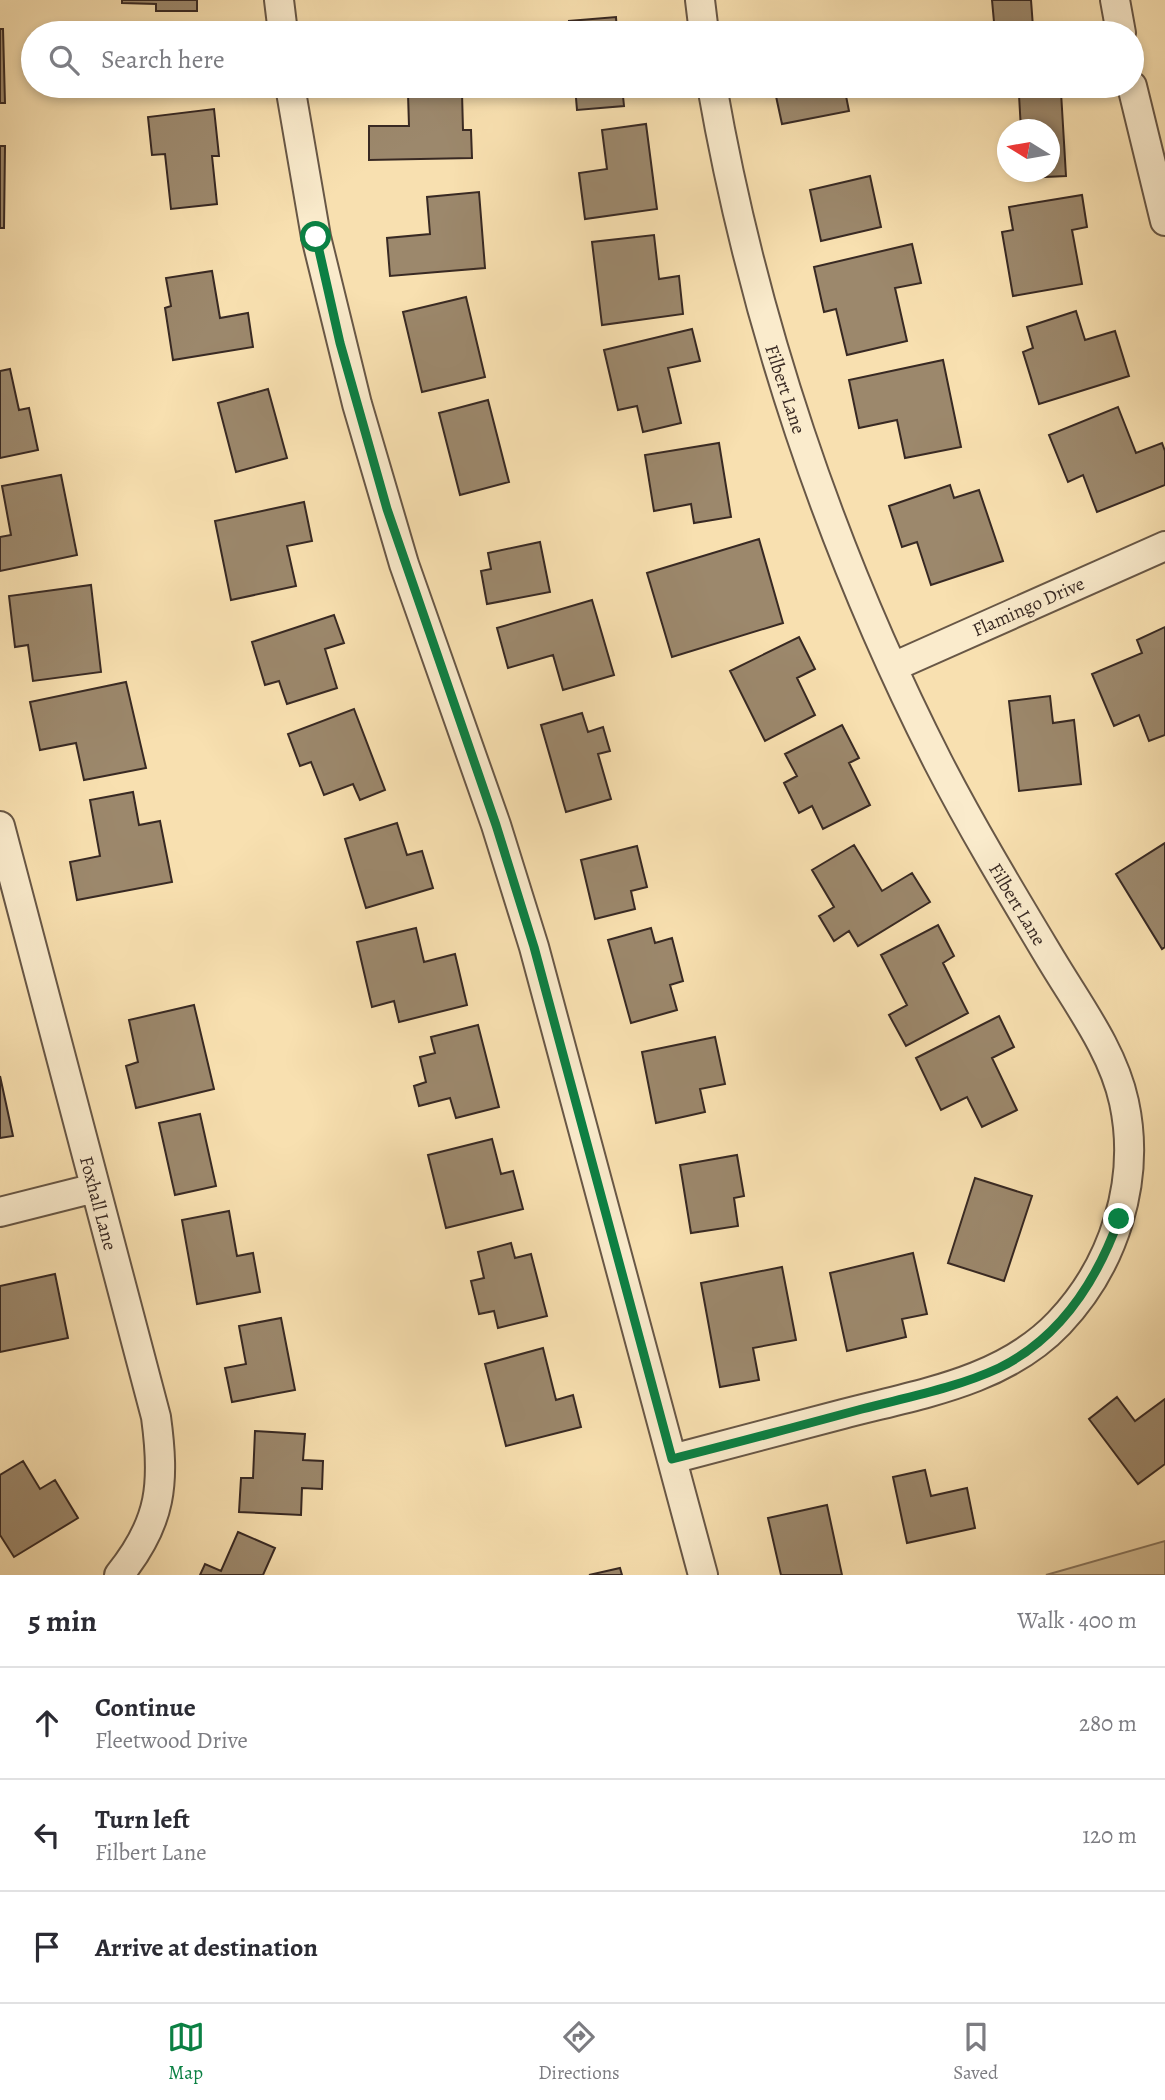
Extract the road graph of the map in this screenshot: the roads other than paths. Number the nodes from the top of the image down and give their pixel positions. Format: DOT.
graph roads {
  1 [pos="279,0"];
  2 [pos="700,0"];
  3 [pos="1115,0"];
  4 [pos="282,21"];
  5 [pos="703,21"];
  6 [pos="1119,21"];
  7 [pos="292,98"];
  8 [pos="714,98"];
  9 [pos="1135,98"];
  10 [pos="1165,221"];
  11 [pos="1165,547"];
  12 [pos="892,667"];
  13 [pos="0,826"];
  14 [pos="95,1188"];
  15 [pos="0,1212"];
  16 [pos="672,1459"];
  17 [pos="119,1575"];
  18 [pos="703,1575"];
  1 -- 4 [label="street"];
  2 -- 5 [label="street"];
  3 -- 6 [label="street"];
  7 -- 16 [label="street"];
  8 -- 12 [label="street, Filbert Lane"];
  9 -- 10 [label="street"];
  11 -- 12 [label="street, Flamingo Drive"];
  12 -- 16 [label="street, Filbert Lane"];
  13 -- 14 [label="street, Foxhall Lane"];
  14 -- 15 [label="street"];
  14 -- 17 [label="street, Foxhall Lane"];
  16 -- 18 [label="street"];
}
